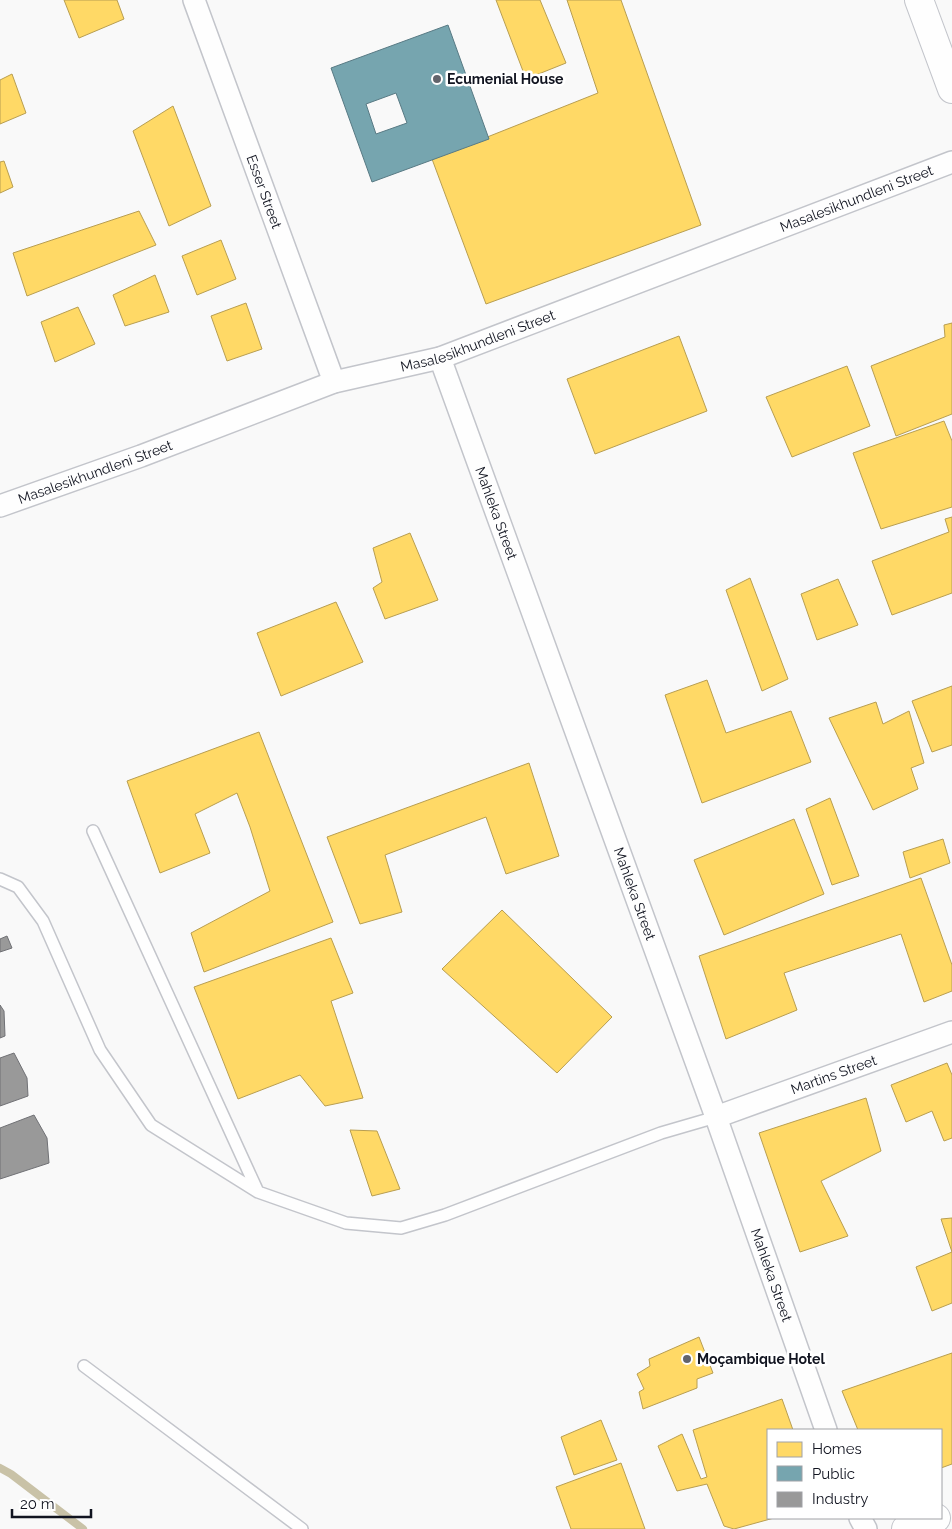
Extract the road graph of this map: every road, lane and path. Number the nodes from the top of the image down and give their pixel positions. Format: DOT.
graph roads {
  1 [pos="194,0"];
  2 [pos="919,0"];
  3 [pos="952,89"];
  4 [pos="952,162"];
  5 [pos="440,358"];
  6 [pos="334,382"];
  7 [pos="0,506"];
  8 [pos="93,831"];
  9 [pos="0,879"];
  10 [pos="952,1032"];
  11 [pos="716,1117"];
  12 [pos="258,1192"];
  13 [pos="84,1366"];
  14 [pos="826,1429"];
  15 [pos="933,1519"];
  16 [pos="302,1529"];
  17 [pos="906,1529"];
  1 -- 6 [label="street, Esser Street"];
  2 -- 3 [label="main road"];
  4 -- 5 [label="street, Masalesikhundleni Street"];
  5 -- 6 [label="street, Masalesikhundleni Street"];
  5 -- 11 [label="street, Mahleka Street"];
  6 -- 7 [label="street, Masalesikhundleni Street"];
  8 -- 12 [label="lane"];
  9 -- 12 [label="lane"];
  10 -- 11 [label="street, Martins Street"];
  11 -- 12 [label="lane"];
  11 -- 14 [label="street, Mahleka Street"];
  13 -- 16 [label="lane"];
  15 -- 17 [label="main road"];
}
